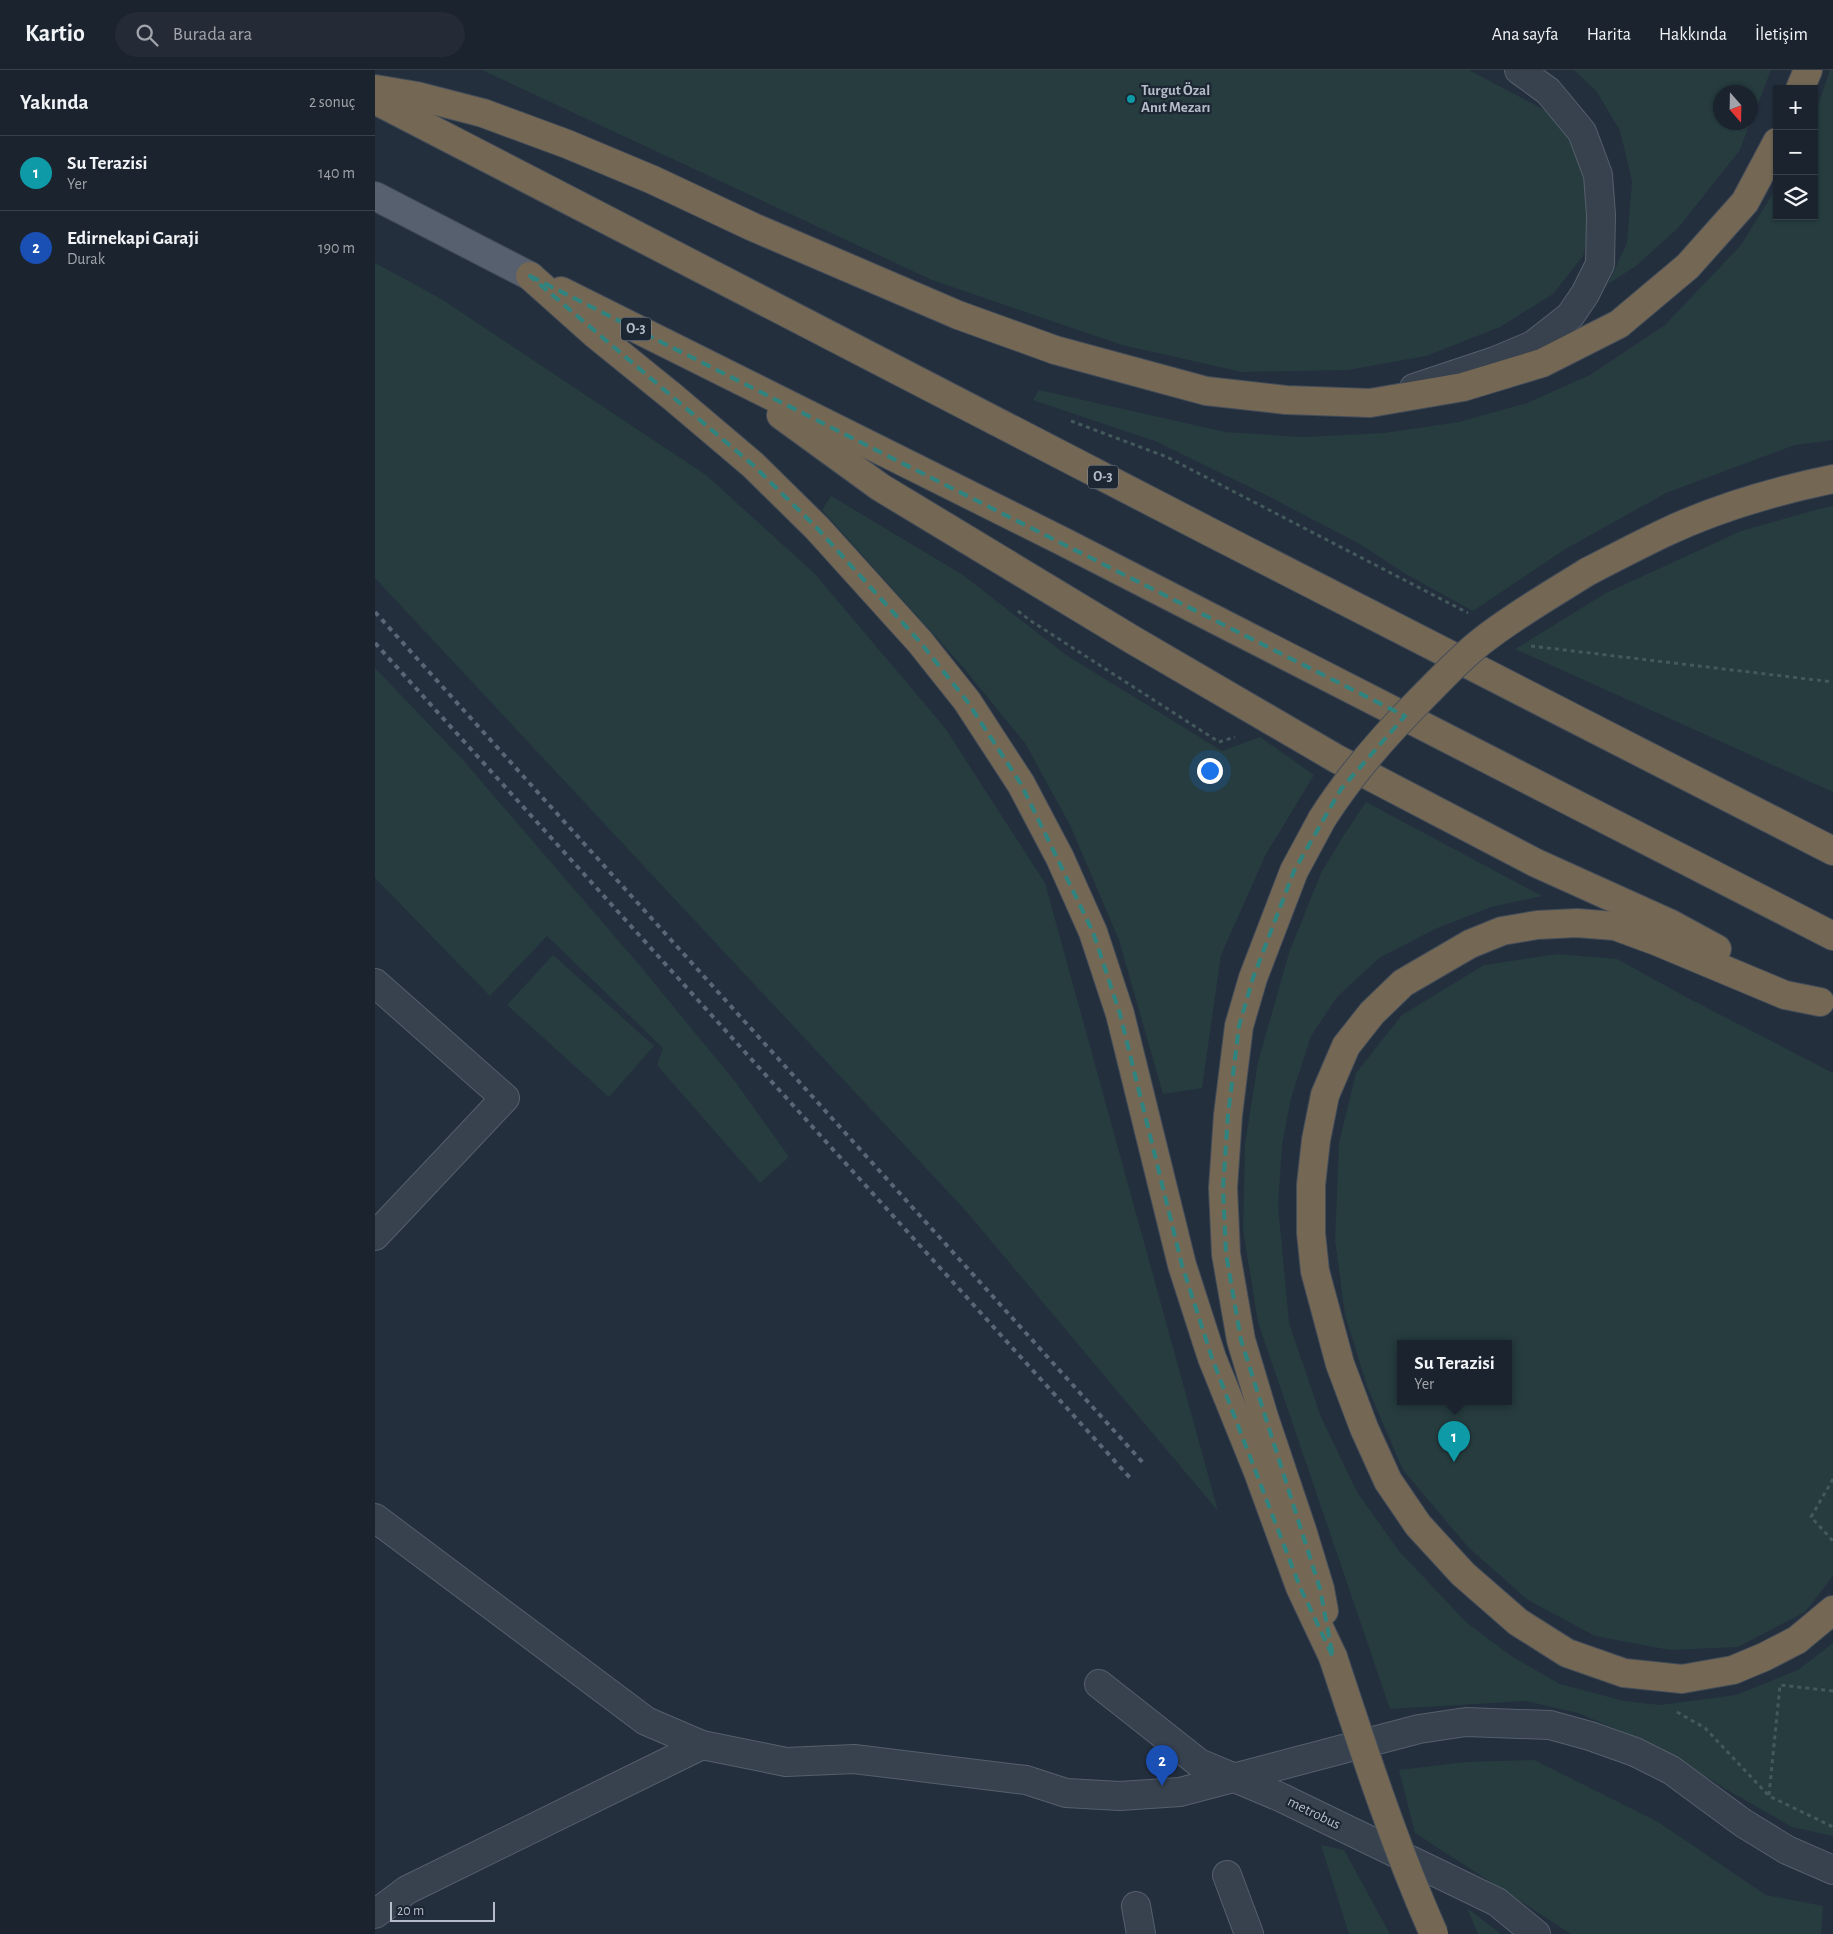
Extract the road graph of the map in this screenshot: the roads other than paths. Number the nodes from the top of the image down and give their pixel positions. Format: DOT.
graph roads {
  1 [pos="1519,70"];
  2 [pos="1808,70"];
  3 [pos="1802,85"];
  4 [pos="375,89"];
  5 [pos="375,100"];
  6 [pos="1773,150"];
  7 [pos="375,196"];
  8 [pos="531,276"];
  9 [pos="742,382"];
  10 [pos="1370,403"];
  11 [pos="1833,479"];
  12 [pos="1833,851"];
  13 [pos="1833,936"];
  14 [pos="375,983"];
  15 [pos="1826,1005"];
  16 [pos="375,1236"];
  17 [pos="375,1518"];
  18 [pos="1833,1610"];
  19 [pos="1333,1658"];
  20 [pos="1099,1684"];
  21 [pos="702,1745"];
  22 [pos="1232,1778"];
  23 [pos="1833,1870"];
  24 [pos="1227,1875"];
  25 [pos="1136,1906"];
  26 [pos="375,1914"];
  27 [pos="1141,1934"];
  28 [pos="1249,1934"];
  29 [pos="1434,1934"];
  30 [pos="1536,1934"];
  1 -- 10 [label="lane"];
  2 -- 3 [label="highway"];
  4 -- 10 [label="highway"];
  5 -- 12 [label="highway, O-3"];
  6 -- 10 [label="highway"];
  7 -- 8 [label="main road, O-3"];
  8 -- 9 [label="highway, O-3"];
  8 -- 19 [label="highway"];
  9 -- 13 [label="highway, O-3"];
  9 -- 15 [label="highway"];
  11 -- 19 [label="highway, bridge"];
  14 -- 16 [label="lane"];
  15 -- 18 [label="highway"];
  17 -- 21 [label="lane"];
  19 -- 29 [label="highway, bridge"];
  20 -- 22 [label="lane, metrobus"];
  21 -- 22 [label="lane"];
  21 -- 26 [label="lane"];
  22 -- 23 [label="lane"];
  22 -- 30 [label="lane, metrobus"];
  24 -- 28 [label="lane"];
  25 -- 27 [label="lane"];
}
